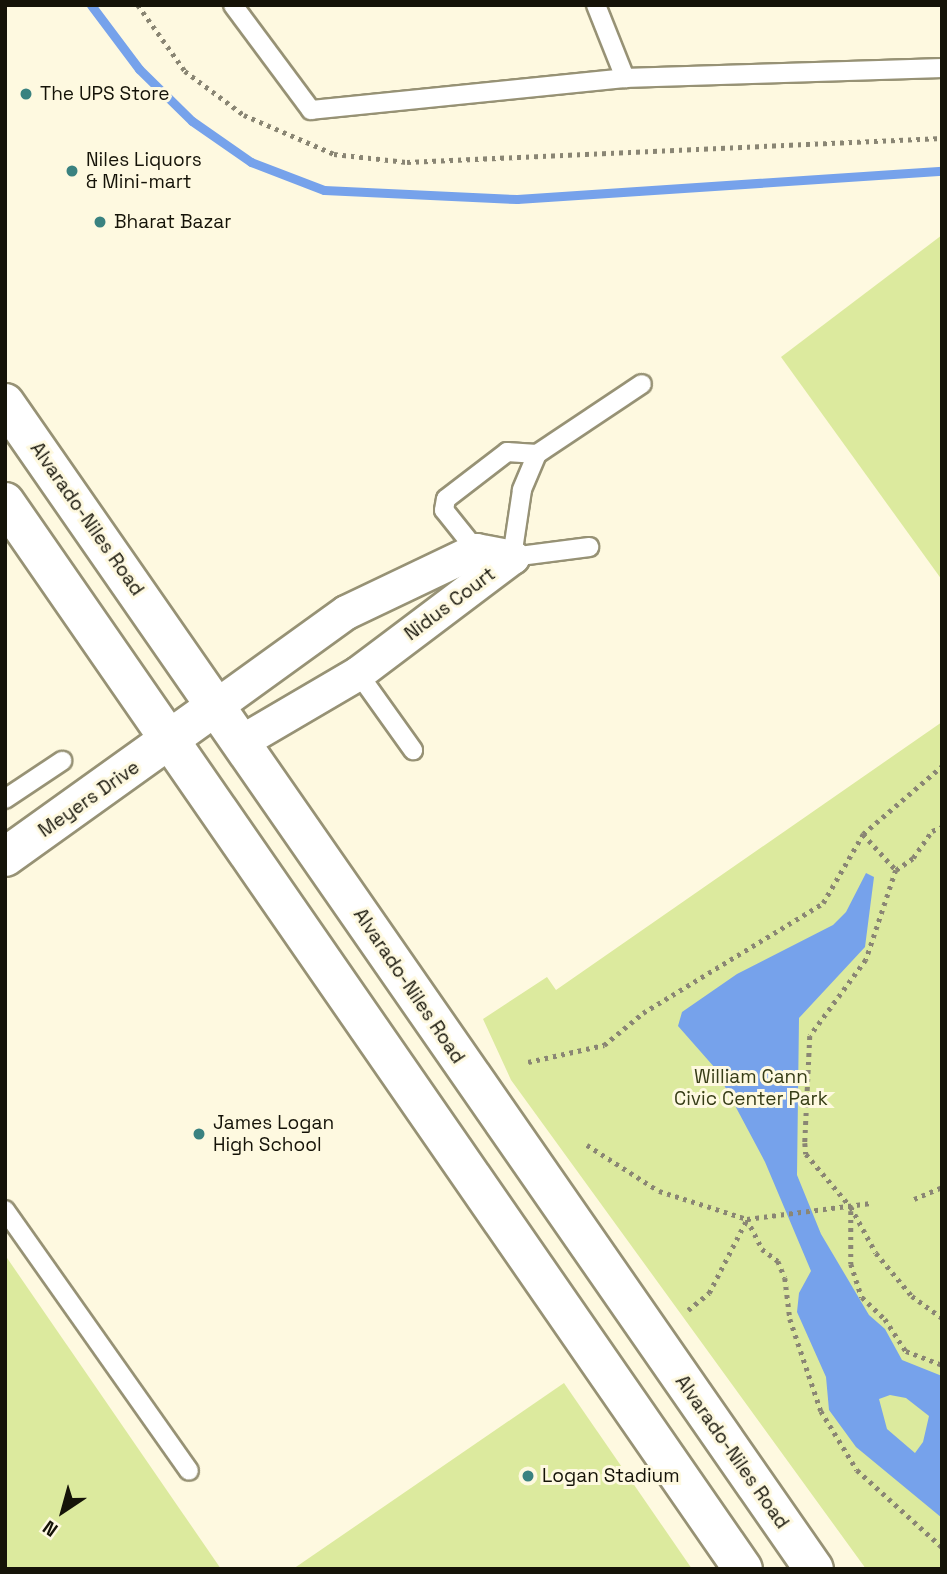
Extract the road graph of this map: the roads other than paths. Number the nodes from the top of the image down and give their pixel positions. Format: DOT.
graph roads {
  1 [pos="233,5"];
  2 [pos="596,5"];
  3 [pos="942,68"];
  4 [pos="625,78"];
  5 [pos="642,384"];
  6 [pos="5,403"];
  7 [pos="537,454"];
  8 [pos="5,502"];
  9 [pos="589,547"];
  10 [pos="476,550"];
  11 [pos="512,557"];
  12 [pos="358,673"];
  13 [pos="218,705"];
  14 [pos="172,741"];
  15 [pos="242,741"];
  16 [pos="413,750"];
  17 [pos="62,761"];
  18 [pos="5,799"];
  19 [pos="5,857"];
  20 [pos="5,1210"];
  21 [pos="190,1471"];
  22 [pos="743,1569"];
  23 [pos="814,1569"];
  1 -- 4 [label="lane"];
  2 -- 4 [label="lane"];
  3 -- 4 [label="lane"];
  5 -- 7 [label="lane"];
  6 -- 13 [label="main road, Alvarado-Niles Road"];
  7 -- 10 [label="lane"];
  7 -- 11 [label="lane"];
  8 -- 14 [label="main road"];
  9 -- 11 [label="lane"];
  10 -- 11 [label="street, Nidus Court"];
  10 -- 13 [label="street, Nidus Court"];
  11 -- 12 [label="street, Nidus Court"];
  12 -- 15 [label="street, Nidus Court"];
  12 -- 16 [label="lane"];
  13 -- 14 [label="main road, Meyers Drive"];
  13 -- 15 [label="main road, Alvarado-Niles Road"];
  14 -- 15 [label="main road"];
  14 -- 19 [label="main road, Meyers Drive"];
  14 -- 22 [label="main road"];
  15 -- 23 [label="main road, Alvarado-Niles Road"];
  17 -- 18 [label="lane"];
  20 -- 21 [label="lane"];
}
